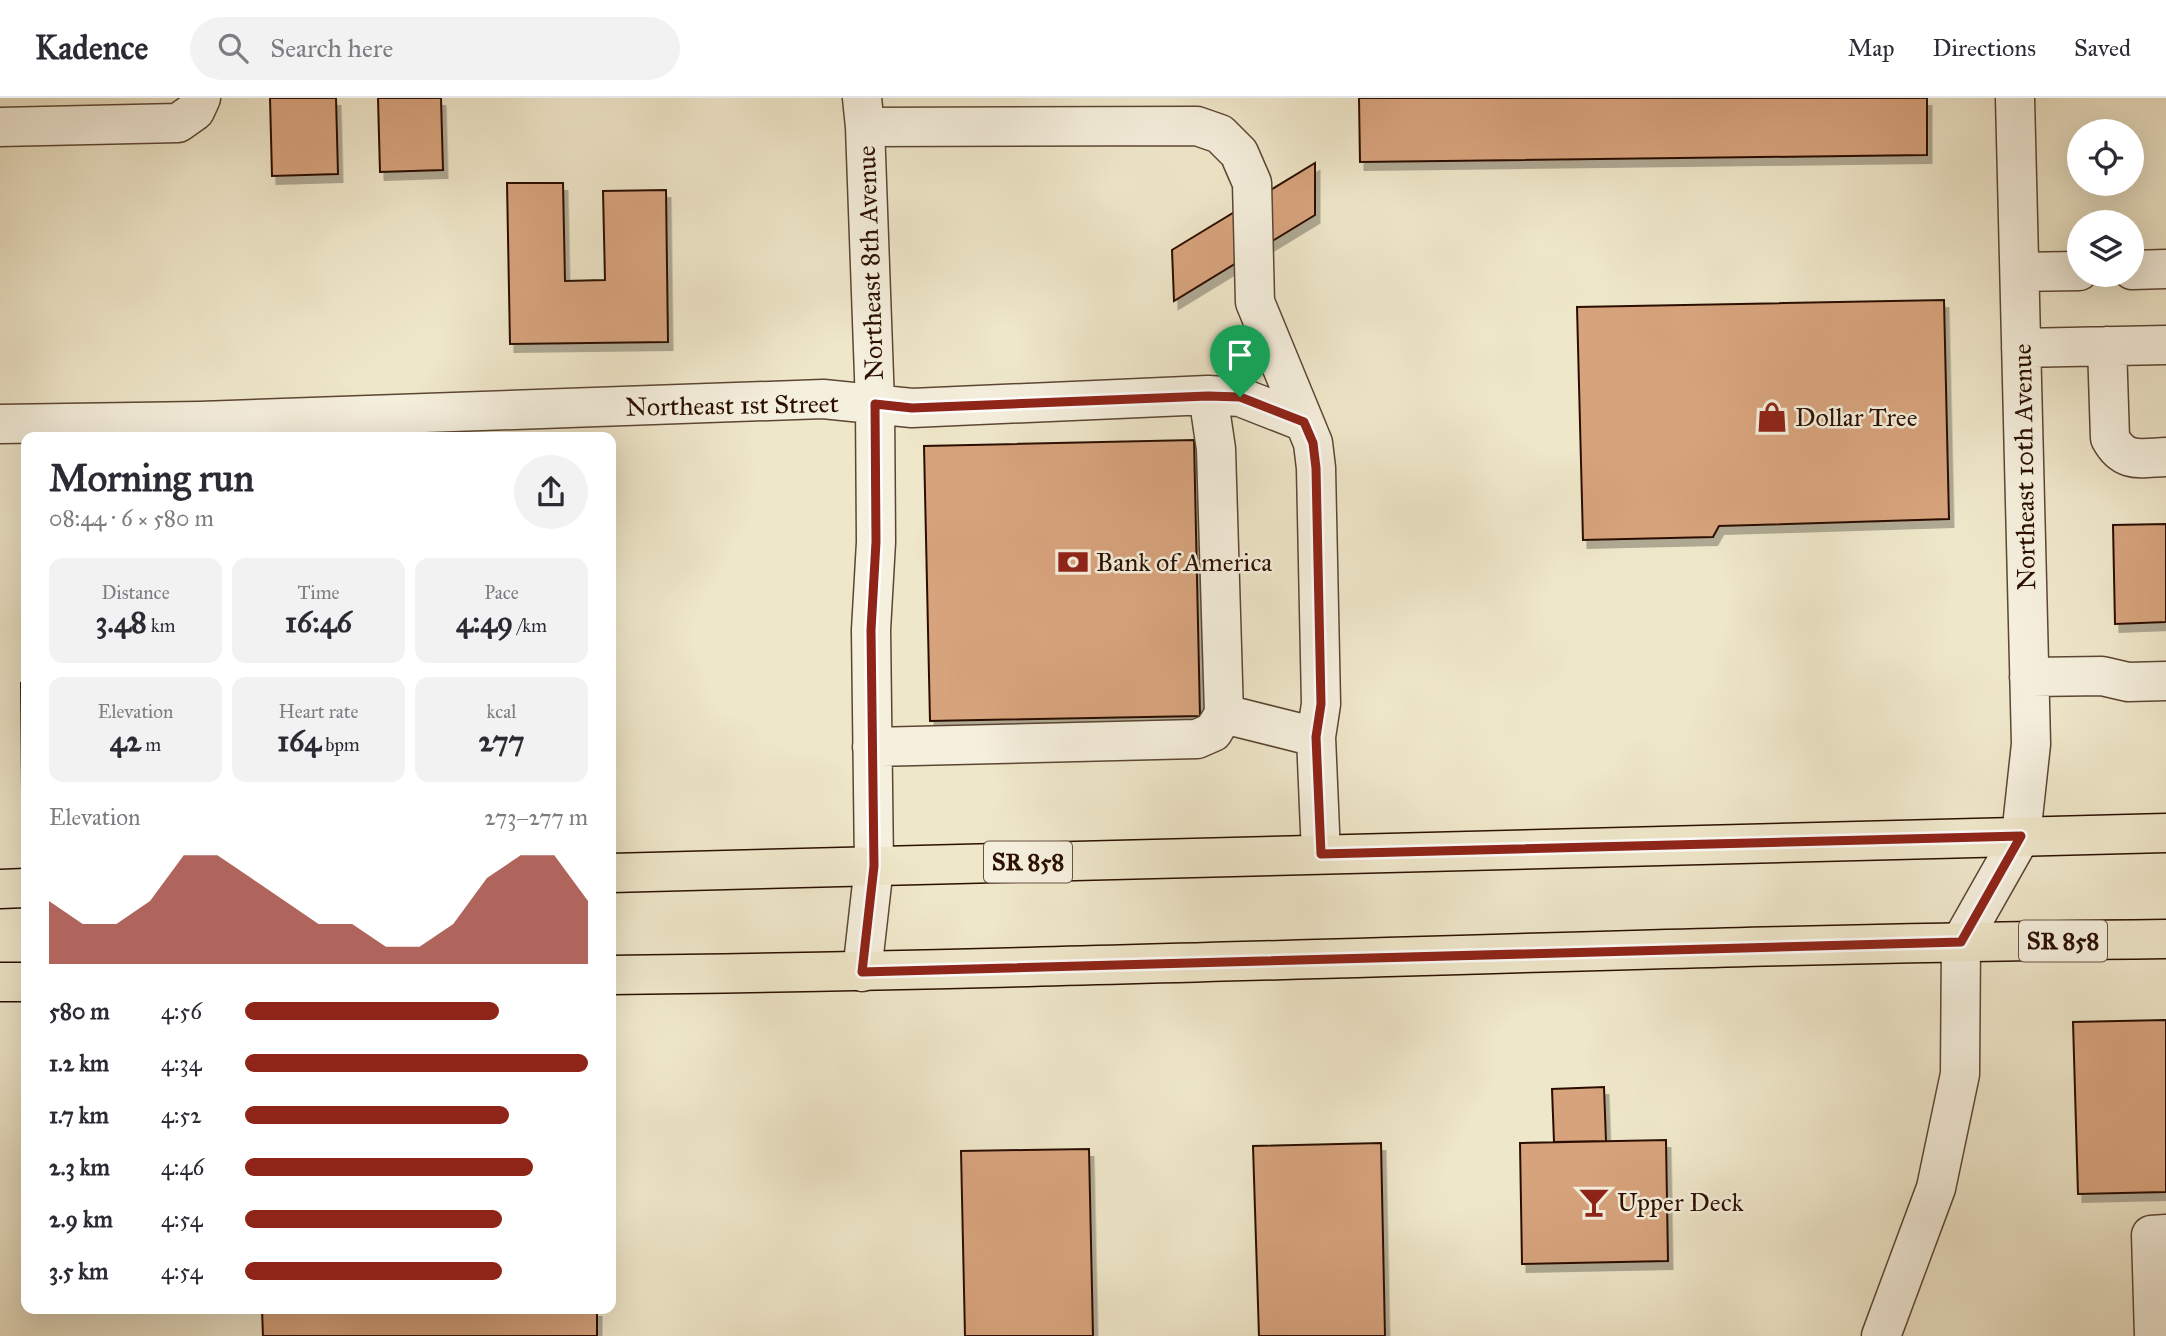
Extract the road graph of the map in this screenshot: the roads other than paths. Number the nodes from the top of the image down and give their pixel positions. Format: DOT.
graph roads {
  1 [pos="201,98"];
  2 [pos="2015,98"];
  3 [pos="91,112"];
  4 [pos="864,113"];
  5 [pos="0,127"];
  6 [pos="2166,269"];
  7 [pos="2144,270"];
  8 [pos="2067,271"];
  9 [pos="2020,272"];
  10 [pos="2166,345"];
  11 [pos="2107,346"];
  12 [pos="2021,348"];
  13 [pos="1208,396"];
  14 [pos="875,404"];
  15 [pos="1304,422"];
  16 [pos="0,424"];
  17 [pos="2166,457"];
  18 [pos="2029,677"];
  19 [pos="2166,681"];
  20 [pos="1224,714"];
  21 [pos="1316,737"];
  22 [pos="872,747"];
  23 [pos="2166,833"];
  24 [pos="2021,836"];
  25 [pos="1321,854"];
  26 [pos="874,866"];
  27 [pos="616,873"];
  28 [pos="21,888"];
  29 [pos="0,889"];
  30 [pos="2166,939"];
  31 [pos="1961,942"];
  32 [pos="862,972"];
  33 [pos="616,975"];
  34 [pos="0,982"];
  35 [pos="21,982"];
  36 [pos="2166,1234"];
  37 [pos="1881,1336"];
  38 [pos="2154,1336"];
  1 -- 3 [label="street"];
  2 -- 9 [label="street, Northeast 10th Avenue"];
  3 -- 5 [label="street"];
  4 -- 14 [label="street, Northeast 8th Avenue"];
  4 -- 15 [label="street"];
  6 -- 7 [label="street"];
  8 -- 9 [label="street"];
  9 -- 12 [label="street, Northeast 10th Avenue"];
  10 -- 11 [label="street"];
  11 -- 12 [label="street"];
  11 -- 17 [label="street"];
  12 -- 18 [label="street, Northeast 10th Avenue"];
  13 -- 14 [label="street, Northeast 1st Street"];
  13 -- 15 [label="street, Northeast 1st Street"];
  13 -- 20 [label="street"];
  14 -- 16 [label="street, Northeast 1st Street"];
  14 -- 22 [label="street, Northeast 8th Avenue"];
  15 -- 21 [label="street"];
  18 -- 19 [label="street"];
  18 -- 24 [label="street, Northeast 10th Avenue"];
  20 -- 21 [label="street"];
  20 -- 22 [label="street"];
  21 -- 25 [label="street"];
  22 -- 26 [label="street, Northeast 8th Avenue"];
  23 -- 24 [label="main road, SR 858"];
  24 -- 25 [label="main road, SR 858"];
  24 -- 31 [label="street"];
  25 -- 26 [label="main road, SR 858"];
  26 -- 27 [label="main road, SR 858"];
  26 -- 32 [label="street, Northeast 8th Avenue"];
  28 -- 29 [label="main road"];
  30 -- 31 [label="main road, SR 858"];
  31 -- 32 [label="main road, SR 858"];
  31 -- 37 [label="street"];
  32 -- 33 [label="main road, SR 858"];
  34 -- 35 [label="main road"];
  36 -- 38 [label="street"];
}
